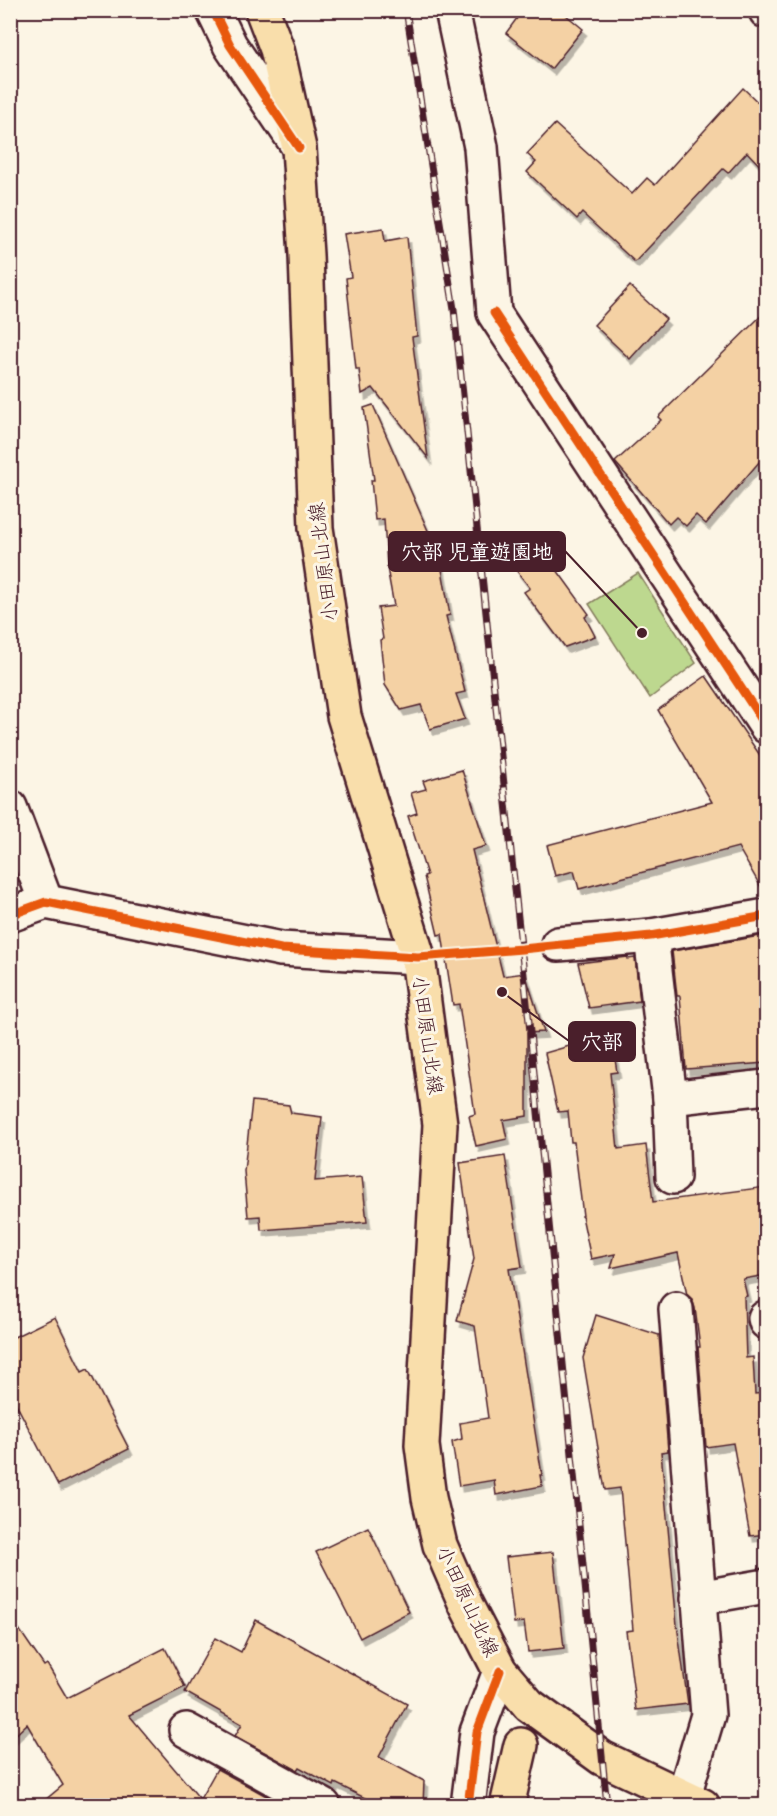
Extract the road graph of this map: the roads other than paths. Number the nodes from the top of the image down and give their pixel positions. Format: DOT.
graph roads {
  1 [pos="213,10"];
  2 [pos="262,10"];
  3 [pos="452,10"];
  4 [pos="299,148"];
  5 [pos="766,726"];
  6 [pos="10,807"];
  7 [pos="46,902"];
  8 [pos="10,915"];
  9 [pos="766,916"];
  10 [pos="651,936"];
  11 [pos="558,944"];
  12 [pos="418,957"];
  13 [pos="766,1087"];
  14 [pos="670,1098"];
  15 [pos="673,1177"];
  16 [pos="676,1309"];
  17 [pos="766,1586"];
  18 [pos="698,1598"];
  19 [pos="500,1671"];
  20 [pos="186,1730"];
  21 [pos="521,1745"];
  22 [pos="694,1800"];
  23 [pos="324,1806"];
  24 [pos="468,1806"];
  25 [pos="507,1806"];
  1 -- 4 [label="street"];
  2 -- 4 [label="main road, 小田原山北線"];
  3 -- 5 [label="street"];
  4 -- 12 [label="main road, 小田原山北線"];
  6 -- 7 [label="street"];
  7 -- 8 [label="street"];
  7 -- 12 [label="street"];
  9 -- 10 [label="street"];
  10 -- 11 [label="street"];
  10 -- 14 [label="street"];
  12 -- 19 [label="main road, 小田原山北線"];
  13 -- 14 [label="street"];
  14 -- 15 [label="street"];
  16 -- 18 [label="street"];
  17 -- 18 [label="street"];
  18 -- 22 [label="street"];
  19 -- 22 [label="main road, 小田原山北線"];
  19 -- 24 [label="street"];
  20 -- 23 [label="street"];
  21 -- 25 [label="main road"];
}
